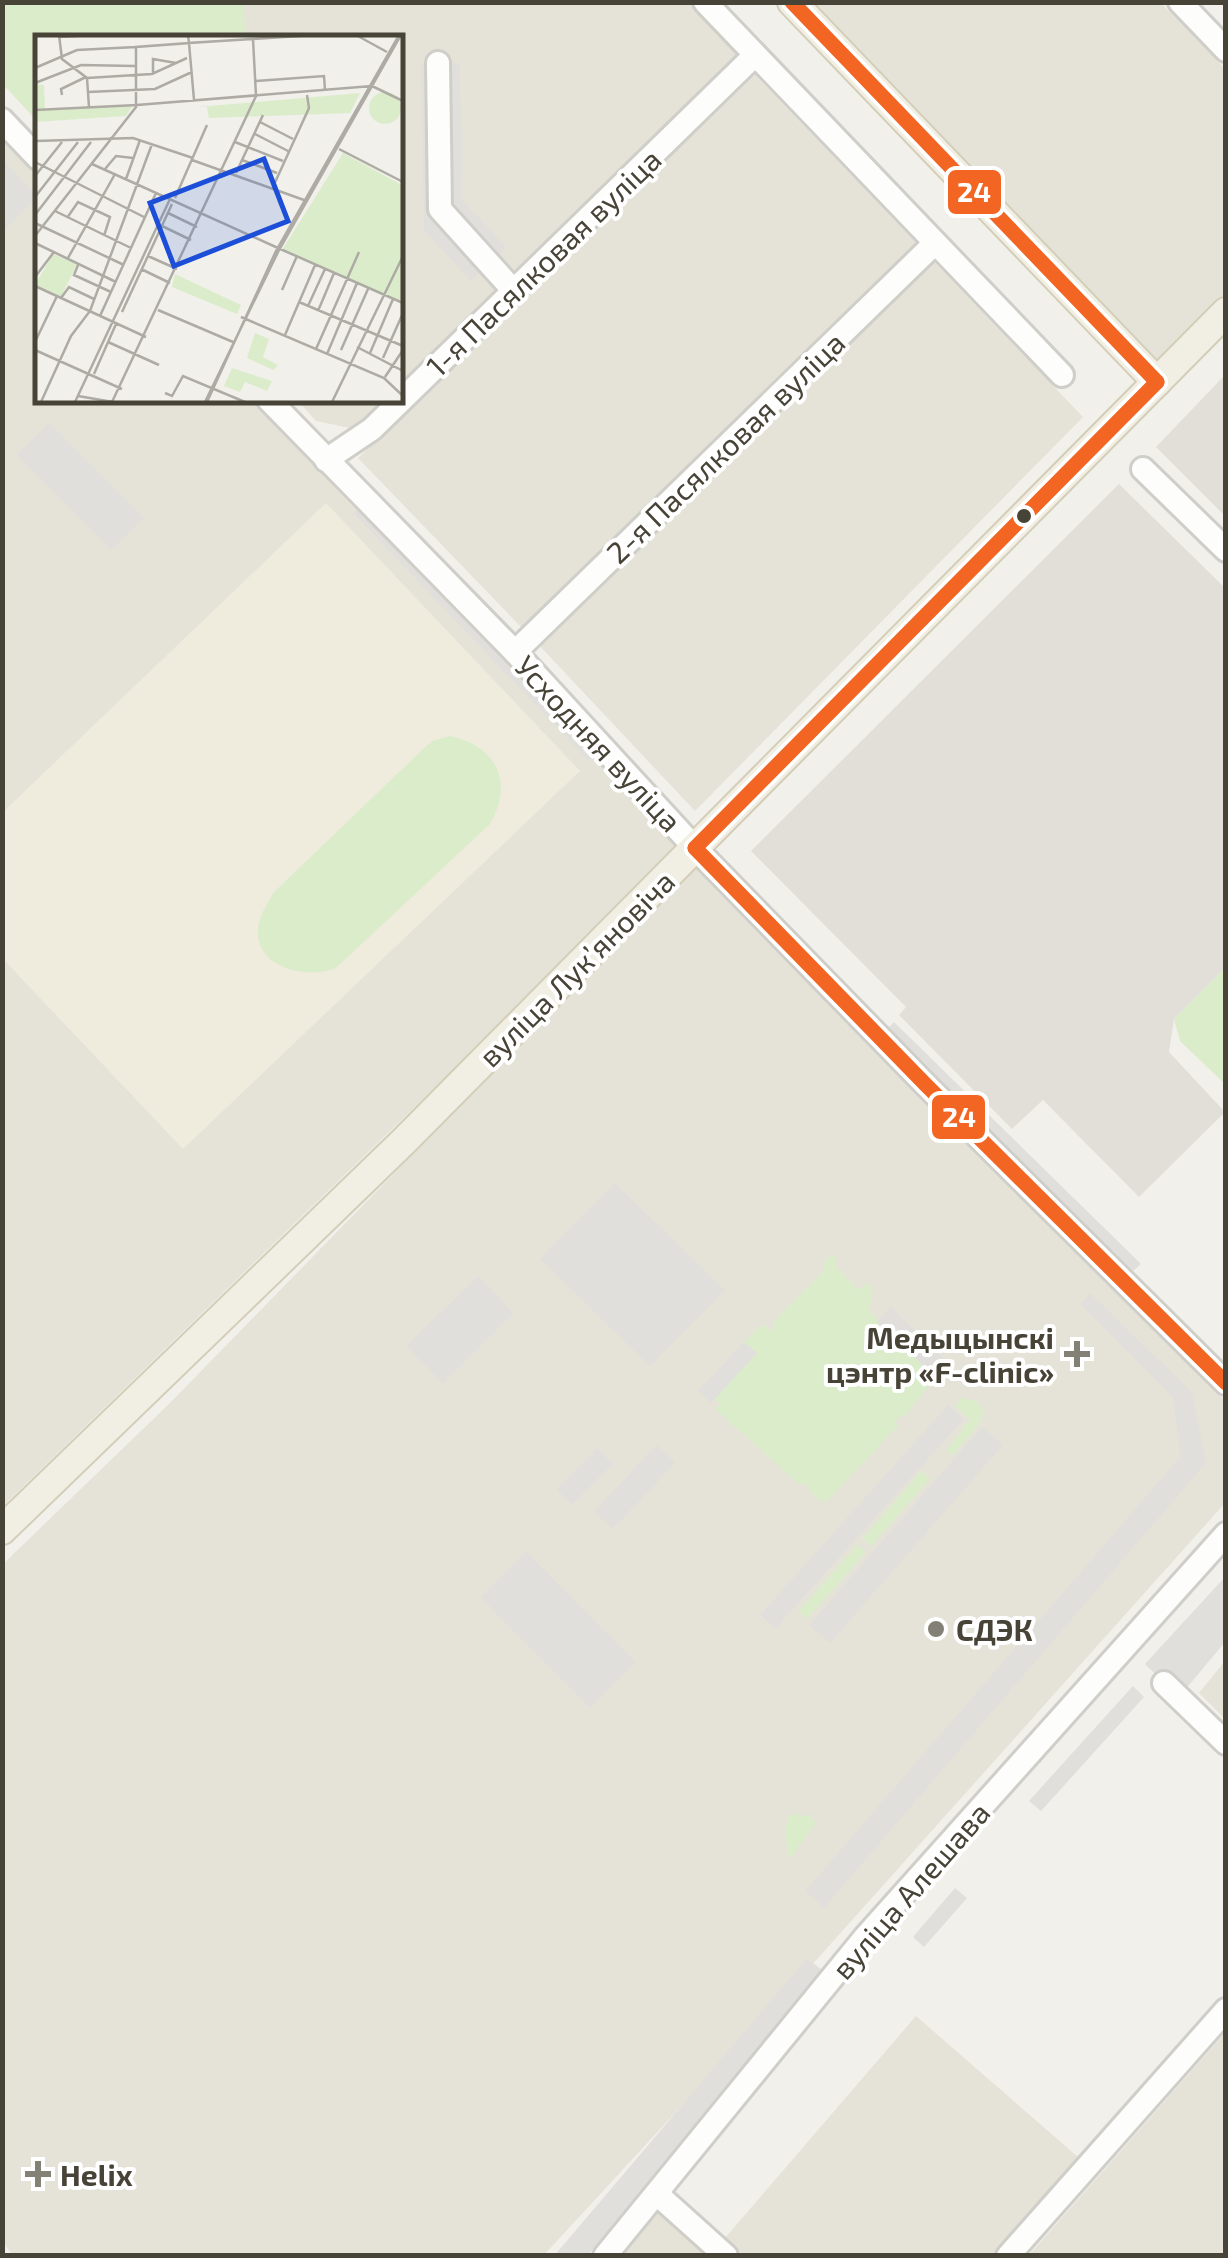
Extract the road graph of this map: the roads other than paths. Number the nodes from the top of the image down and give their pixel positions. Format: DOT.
graph roads {
  1 [pos="705,2"];
  2 [pos="792,2"];
  3 [pos="1181,3"];
  4 [pos="1226,50"];
  5 [pos="754,56"];
  6 [pos="438,63"];
  7 [pos="2,120"];
  8 [pos="35,155"];
  9 [pos="935,243"];
  10 [pos="513,290"];
  11 [pos="1226,312"];
  12 [pos="1062,375"];
  13 [pos="1157,382"];
  14 [pos="402,399"];
  15 [pos="271,402"];
  16 [pos="399,402"];
  17 [pos="326,460"];
  18 [pos="1143,468"];
  19 [pos="1226,550"];
  20 [pos="516,652"];
  21 [pos="696,848"];
  22 [pos="1226,1384"];
  23 [pos="2,1530"];
  24 [pos="1226,1534"];
  25 [pos="1164,1682"];
  26 [pos="1226,1744"];
  27 [pos="1226,2010"];
  28 [pos="657,2194"];
  29 [pos="606,2256"];
  30 [pos="726,2256"];
  31 [pos="1008,2256"];
  1 -- 5 [label="street"];
  2 -- 13 [label="main road"];
  3 -- 4 [label="street"];
  5 -- 9 [label="street"];
  5 -- 10 [label="street, 1-я Пасялковая вуліца"];
  6 -- 10 [label="street"];
  7 -- 8 [label="street"];
  9 -- 12 [label="street"];
  9 -- 20 [label="street, 2-я Пасялковая вуліца"];
  10 -- 14 [label="street, 1-я Пасялковая вуліца"];
  11 -- 13 [label="main road, вуліца Лукʼяновіча"];
  13 -- 21 [label="main road, вуліца Лукʼяновіча"];
  15 -- 17 [label="street, Усходняя вуліца"];
  16 -- 17 [label="street, 1-я Пасялковая вуліца"];
  17 -- 20 [label="street, Усходняя вуліца"];
  18 -- 19 [label="street"];
  20 -- 21 [label="street, Усходняя вуліца"];
  21 -- 22 [label="street, Усходняя вуліца"];
  21 -- 23 [label="main road, вуліца Лукʼяновіча"];
  24 -- 28 [label="street, вуліца Алешава"];
  25 -- 26 [label="street"];
  27 -- 31 [label="street"];
  28 -- 29 [label="street, вуліца Алешава"];
  28 -- 30 [label="street"];
}
